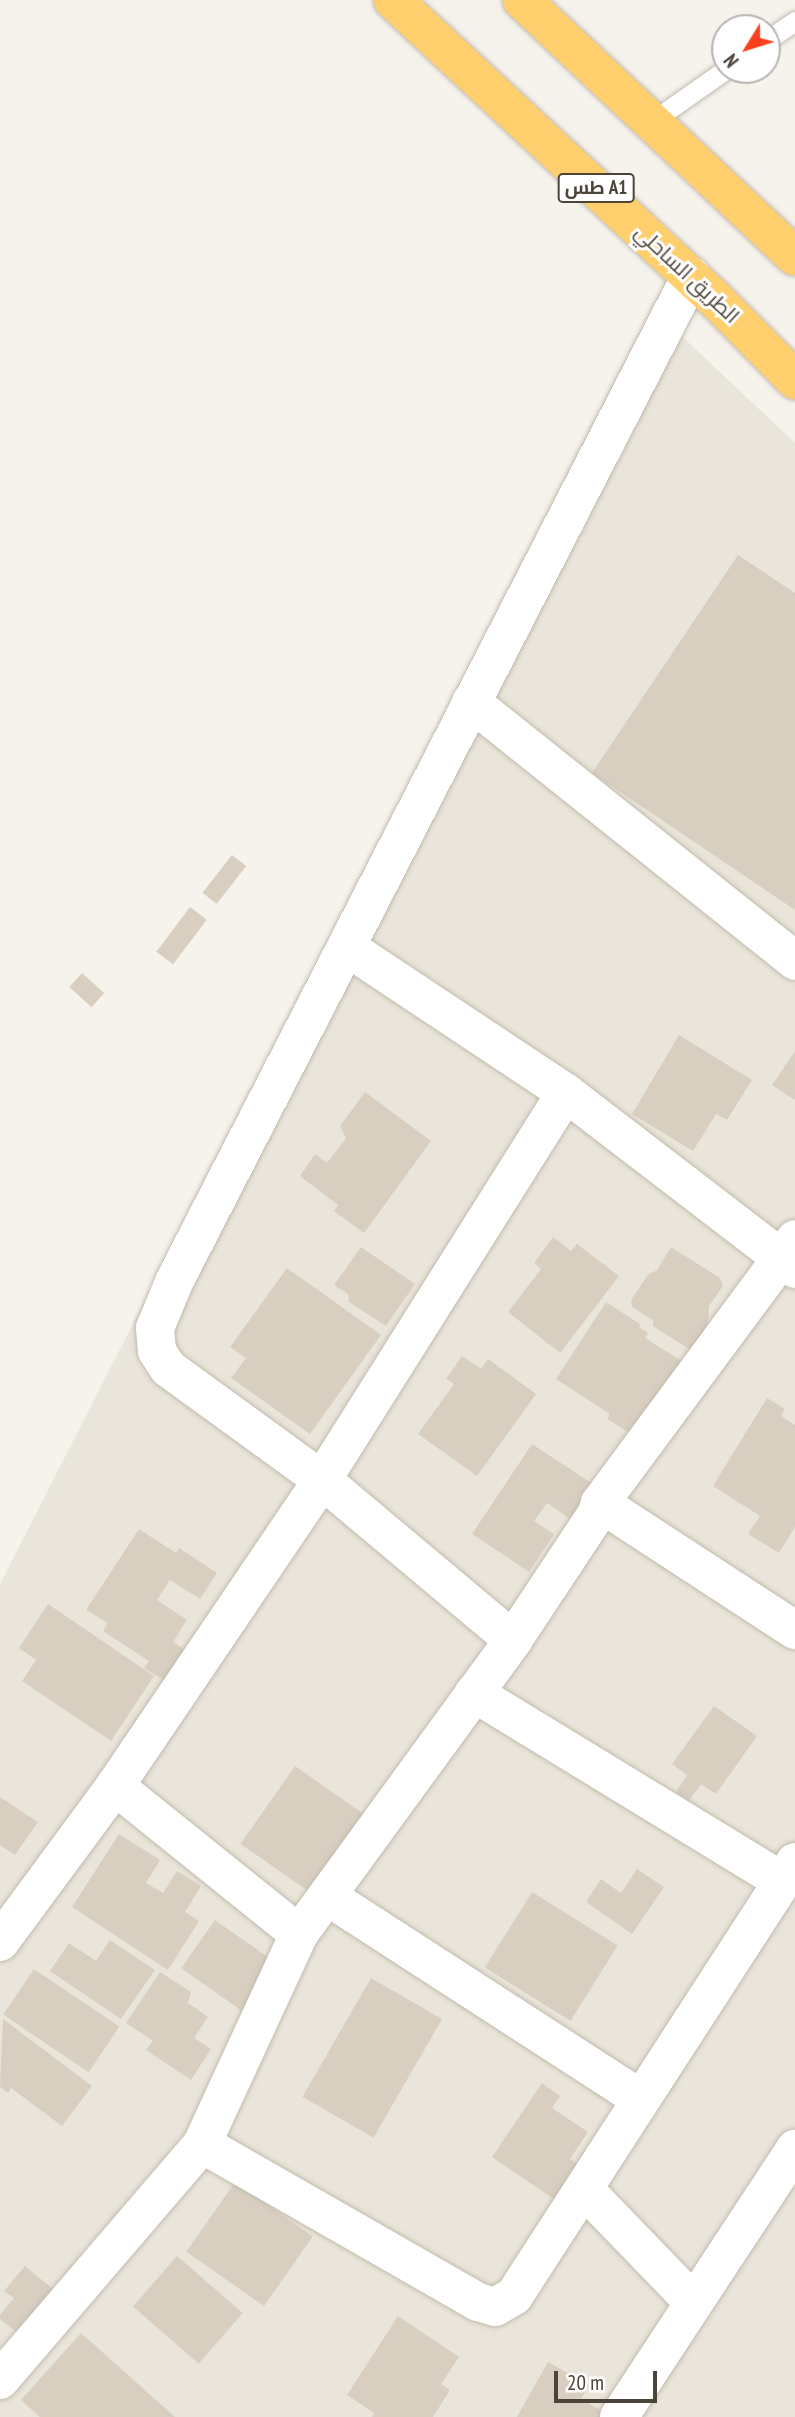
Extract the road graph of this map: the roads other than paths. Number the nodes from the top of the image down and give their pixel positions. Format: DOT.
graph roads {
  1 [pos="393,0"];
  2 [pos="522,0"];
  3 [pos="711,80"];
  4 [pos="651,122"];
  5 [pos="795,256"];
  6 [pos="691,276"];
  7 [pos="795,380"];
  8 [pos="471,702"];
  9 [pos="348,948"];
  10 [pos="795,961"];
  11 [pos="566,1093"];
  12 [pos="790,1256"];
  13 [pos="322,1480"];
  14 [pos="600,1503"];
  15 [pos="795,1630"];
  16 [pos="513,1640"];
  17 [pos="474,1693"];
  18 [pos="115,1786"];
  19 [pos="789,1872"];
  20 [pos="327,1896"];
  21 [pos="299,1934"];
  22 [pos="0,1942"];
  23 [pos="641,2099"];
  24 [pos="202,2144"];
  25 [pos="795,2149"];
  26 [pos="584,2189"];
  27 [pos="694,2302"];
  28 [pos="0,2380"];
  29 [pos="619,2417"];
  1 -- 6 [label="highway, الطريق الساحلي / طس A1"];
  2 -- 4 [label="highway"];
  3 -- 4 [label="lane"];
  4 -- 5 [label="highway"];
  6 -- 7 [label="highway, الطريق الساحلي / طس A1"];
  6 -- 8 [label="street"];
  8 -- 9 [label="street"];
  8 -- 10 [label="street"];
  9 -- 11 [label="street"];
  9 -- 13 [label="street"];
  11 -- 12 [label="street"];
  11 -- 13 [label="street"];
  12 -- 14 [label="street"];
  13 -- 16 [label="street"];
  13 -- 18 [label="street"];
  14 -- 15 [label="street"];
  14 -- 16 [label="street"];
  16 -- 17 [label="street"];
  17 -- 19 [label="street"];
  17 -- 20 [label="street"];
  18 -- 21 [label="street"];
  18 -- 22 [label="street"];
  19 -- 23 [label="street"];
  20 -- 21 [label="street"];
  20 -- 23 [label="street"];
  21 -- 24 [label="street"];
  23 -- 26 [label="street"];
  24 -- 26 [label="street"];
  24 -- 28 [label="street"];
  25 -- 27 [label="street"];
  26 -- 27 [label="street"];
  27 -- 29 [label="street"];
}
